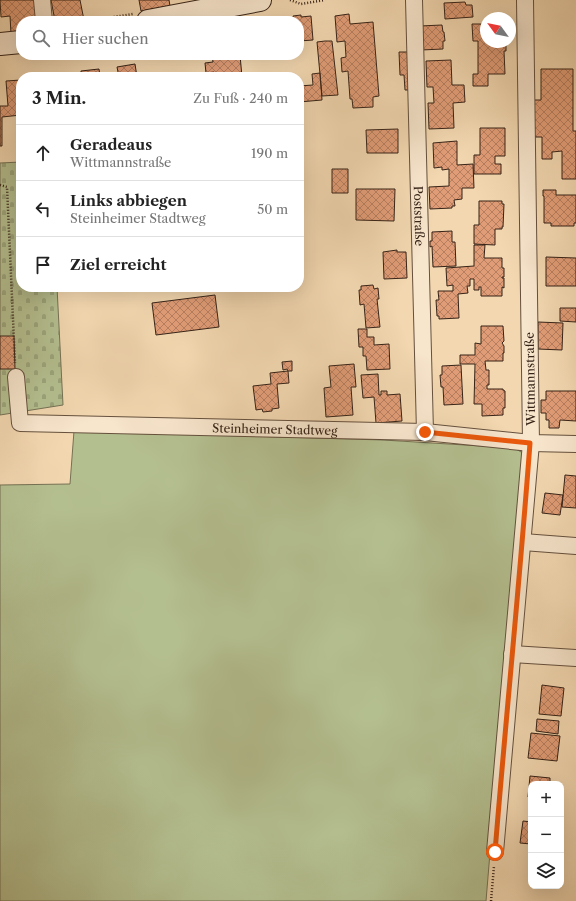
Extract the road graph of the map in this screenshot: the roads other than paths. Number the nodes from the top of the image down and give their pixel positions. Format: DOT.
graph roads {
  1 [pos="42,0"];
  2 [pos="260,0"];
  3 [pos="414,0"];
  4 [pos="525,0"];
  5 [pos="44,16"];
  6 [pos="175,16"];
  7 [pos="16,42"];
  8 [pos="0,44"];
  9 [pos="16,377"];
  10 [pos="425,432"];
  11 [pos="530,443"];
  12 [pos="576,444"];
  13 [pos="523,542"];
  14 [pos="576,546"];
  15 [pos="512,654"];
  16 [pos="576,658"];
  17 [pos="495,852"];
  1 -- 5 [label="street"];
  2 -- 6 [label="street"];
  3 -- 10 [label="street, Poststraße"];
  4 -- 11 [label="street, Wittmannstraße"];
  7 -- 8 [label="street"];
  9 -- 10 [label="street, Steinheimer Stadtweg"];
  10 -- 11 [label="street, Steinheimer Stadtweg"];
  11 -- 12 [label="street, Steinheimer Stadtweg"];
  11 -- 13 [label="street, Wittmannstraße"];
  13 -- 14 [label="street"];
  13 -- 15 [label="street, Wittmannstraße"];
  15 -- 16 [label="street"];
  15 -- 17 [label="street, Wittmannstraße"];
}
